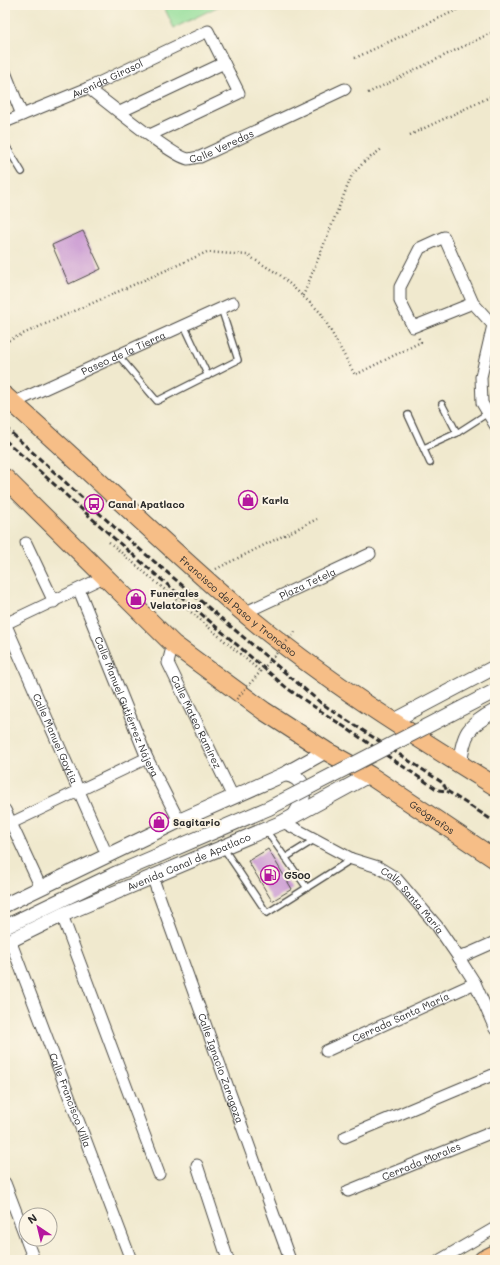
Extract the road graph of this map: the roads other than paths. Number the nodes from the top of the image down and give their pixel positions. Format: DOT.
graph roads {
  1 [pos="224,63"];
  2 [pos="5,72"];
  3 [pos="88,88"];
  4 [pos="344,89"];
  5 [pos="120,112"];
  6 [pos="22,115"];
  7 [pos="5,122"];
  8 [pos="150,136"];
  9 [pos="5,144"];
  10 [pos="22,172"];
  11 [pos="233,303"];
  12 [pos="473,303"];
  13 [pos="221,308"];
  14 [pos="494,324"];
  15 [pos="184,325"];
  16 [pos="118,355"];
  17 [pos="208,376"];
  18 [pos="9,400"];
  19 [pos="442,404"];
  20 [pos="488,413"];
  21 [pos="408,415"];
  22 [pos="495,425"];
  23 [pos="457,433"];
  24 [pos="424,448"];
  25 [pos="430,463"];
  26 [pos="5,478"];
  27 [pos="26,543"];
  28 [pos="370,554"];
  29 [pos="106,576"];
  30 [pos="78,590"];
  31 [pos="54,602"];
  32 [pos="244,613"];
  33 [pos="5,623"];
  34 [pos="173,644"];
  35 [pos="489,670"];
  36 [pos="495,691"];
  37 [pos="495,701"];
  38 [pos="495,711"];
  39 [pos="391,722"];
  40 [pos="326,751"];
  41 [pos="147,758"];
  42 [pos="460,764"];
  43 [pos="285,774"];
  44 [pos="369,775"];
  45 [pos="495,786"];
  46 [pos="80,791"];
  47 [pos="233,797"];
  48 [pos="5,810"];
  49 [pos="289,818"];
  50 [pos="179,821"];
  51 [pos="8,825"];
  52 [pos="265,829"];
  53 [pos="314,840"];
  54 [pos="222,847"];
  55 [pos="107,855"];
  56 [pos="285,858"];
  57 [pos="352,859"];
  58 [pos="495,859"];
  59 [pos="152,876"];
  60 [pos="41,888"];
  61 [pos="307,888"];
  62 [pos="5,905"];
  63 [pos="62,915"];
  64 [pos="5,926"];
  65 [pos="8,941"];
  66 [pos="495,942"];
  67 [pos="459,958"];
  68 [pos="475,983"];
  69 [pos="495,1029"];
  70 [pos="326,1051"];
  71 [pos="495,1074"];
  72 [pos="495,1131"];
  73 [pos="345,1137"];
  74 [pos="197,1165"];
  75 [pos="159,1174"];
  76 [pos="5,1183"];
  77 [pos="348,1191"];
  78 [pos="18,1218"];
  79 [pos="495,1228"];
  80 [pos="29,1247"];
  81 [pos="495,1254"];
  82 [pos="34,1260"];
  83 [pos="131,1260"];
  84 [pos="228,1260"];
  85 [pos="290,1260"];
  86 [pos="440,1260"];
  87 [pos="483,1260"];
  1 -- 3 [label="street, Avenida Girasol"];
  1 -- 5 [label="street"];
  1 -- 8 [label="street"];
  2 -- 6 [label="street"];
  3 -- 5 [label="street, Calle Veredas"];
  3 -- 6 [label="street, Avenida Girasol"];
  4 -- 8 [label="street, Calle Veredas"];
  5 -- 8 [label="street, Calle Veredas"];
  6 -- 7 [label="street, Avenida Girasol"];
  9 -- 10 [label="lane"];
  11 -- 13 [label="street, Paseo de la Tierra"];
  12 -- 12 [label="street"];
  12 -- 14 [label="street"];
  13 -- 15 [label="street, Paseo de la Tierra"];
  13 -- 17 [label="lane"];
  14 -- 20 [label="street"];
  15 -- 16 [label="street, Paseo de la Tierra"];
  15 -- 17 [label="lane"];
  16 -- 17 [label="lane"];
  16 -- 18 [label="street, Paseo de la Tierra"];
  18 -- 32 [label="main road, Francisco del Paso y Troncoso"];
  19 -- 23 [label="lane"];
  20 -- 22 [label="street"];
  20 -- 23 [label="lane"];
  21 -- 24 [label="lane"];
  23 -- 24 [label="lane"];
  24 -- 25 [label="lane"];
  26 -- 29 [label="main road"];
  27 -- 31 [label="street"];
  28 -- 32 [label="street, Plaza Tetela"];
  29 -- 30 [label="street"];
  29 -- 34 [label="main road"];
  30 -- 31 [label="street"];
  30 -- 41 [label="street, Calle Manuel Gutiérrez Nájera"];
  31 -- 33 [label="street"];
  32 -- 39 [label="main road, Francisco del Paso y Troncoso"];
  33 -- 46 [label="street, Calle Manuel Goytia"];
  34 -- 40 [label="main road"];
  34 -- 47 [label="street, Calle Mateo Ramírez"];
  35 -- 37 [label="street"];
  35 -- 39 [label="street"];
  36 -- 64 [label="street, bridge"];
  38 -- 42 [label="street"];
  39 -- 42 [label="main road, Francisco del Paso y Troncoso"];
  40 -- 43 [label="street"];
  40 -- 44 [label="main road"];
  41 -- 46 [label="street"];
  41 -- 50 [label="street, Calle Manuel Gutiérrez Nájera"];
  42 -- 45 [label="main road, Francisco del Paso y Troncoso"];
  43 -- 47 [label="street"];
  43 -- 49 [label="street"];
  44 -- 49 [label="street, Avenida Canal de Apatlaco"];
  44 -- 58 [label="main road, Geógrafos"];
  46 -- 51 [label="street"];
  46 -- 55 [label="street, Calle Manuel Goytia"];
  47 -- 50 [label="street"];
  48 -- 51 [label="street"];
  49 -- 52 [label="street, Avenida Canal de Apatlaco"];
  49 -- 53 [label="street, Calle Santa María"];
  50 -- 55 [label="street"];
  51 -- 60 [label="street"];
  52 -- 54 [label="street, Avenida Canal de Apatlaco"];
  52 -- 56 [label="lane"];
  53 -- 56 [label="lane"];
  53 -- 57 [label="street, Calle Santa María"];
  54 -- 59 [label="street, Avenida Canal de Apatlaco"];
  54 -- 61 [label="lane"];
  55 -- 60 [label="street"];
  56 -- 61 [label="lane"];
  57 -- 61 [label="lane"];
  57 -- 67 [label="street, Calle Santa María"];
  59 -- 63 [label="street, Avenida Canal de Apatlaco"];
  59 -- 85 [label="street, Calle Ignacio Zaragoza"];
  60 -- 62 [label="street"];
  63 -- 65 [label="street, Avenida Canal de Apatlaco"];
  63 -- 75 [label="street"];
  65 -- 83 [label="street, Calle Francisco Villa"];
  66 -- 67 [label="street"];
  67 -- 68 [label="street, Calle Santa María"];
  68 -- 69 [label="street, Calle Santa María"];
  68 -- 70 [label="street, Cerrada Santa María"];
  71 -- 73 [label="street"];
  72 -- 77 [label="street, Cerrada Morales"];
  74 -- 84 [label="street"];
  76 -- 78 [label="street"];
  79 -- 86 [label="street"];
  80 -- 82 [label="street"];
  81 -- 87 [label="main road"];
}
